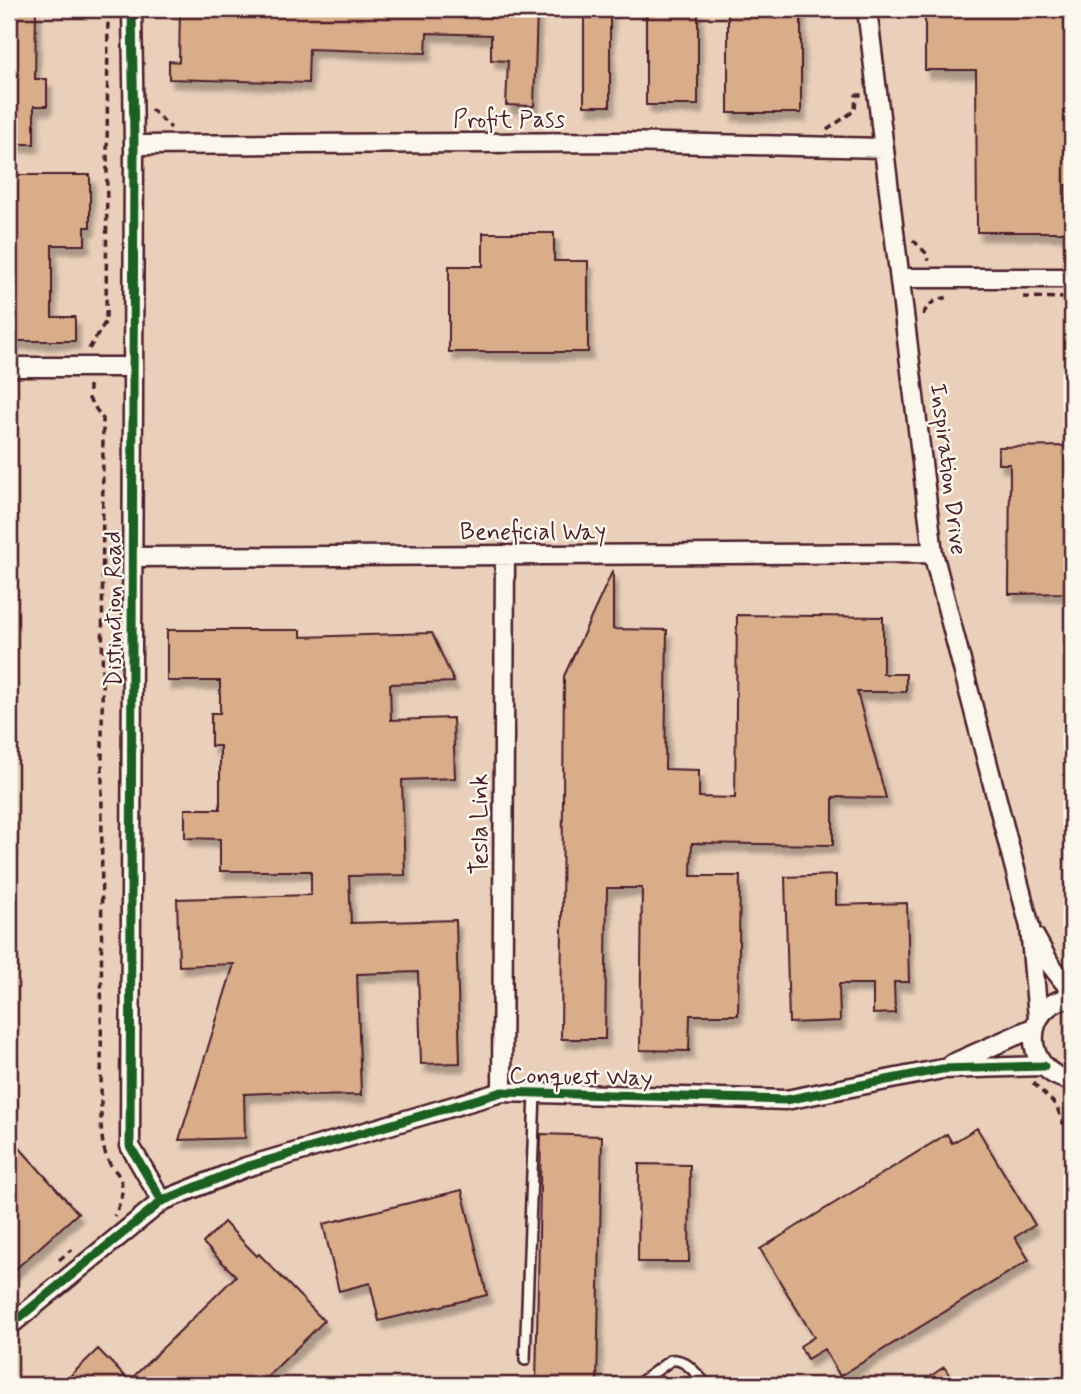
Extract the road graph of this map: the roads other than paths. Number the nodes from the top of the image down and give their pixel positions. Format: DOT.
graph roads {
  1 [pos="132,9"];
  2 [pos="867,9"];
  3 [pos="134,145"];
  4 [pos="884,148"];
  5 [pos="901,278"];
  6 [pos="1072,278"];
  7 [pos="9,367"];
  8 [pos="132,367"];
  9 [pos="933,553"];
  10 [pos="505,556"];
  11 [pos="133,558"];
  12 [pos="1030,927"];
  13 [pos="1072,992"];
  14 [pos="1072,998"];
  15 [pos="1036,1023"];
  16 [pos="1044,1066"];
  17 [pos="942,1069"];
  18 [pos="1069,1084"];
  19 [pos="502,1092"];
  20 [pos="535,1093"];
  21 [pos="162,1201"];
  22 [pos="9,1326"];
  23 [pos="525,1360"];
  24 [pos="637,1385"];
  25 [pos="707,1385"];
  1 -- 3 [label="street, Distinction Road"];
  2 -- 4 [label="street, Inspiration Drive"];
  3 -- 4 [label="street, Profit Pass"];
  3 -- 8 [label="street, Distinction Road"];
  4 -- 5 [label="street, Inspiration Drive"];
  5 -- 6 [label="street"];
  5 -- 9 [label="street, Inspiration Drive"];
  7 -- 8 [label="street"];
  8 -- 11 [label="street, Distinction Road"];
  9 -- 10 [label="street, Beneficial Way"];
  9 -- 12 [label="street, Inspiration Drive"];
  10 -- 11 [label="street, Beneficial Way"];
  10 -- 19 [label="street, Tesla Link"];
  11 -- 21 [label="street, Distinction Road"];
  12 -- 13 [label="street, Inspiration Drive"];
  12 -- 15 [label="street, Inspiration Drive"];
  14 -- 15 [label="street, Conquest Way"];
  15 -- 16 [label="street, Inspiration Drive"];
  15 -- 17 [label="street, Conquest Way"];
  16 -- 17 [label="street, Conquest Way"];
  16 -- 18 [label="street"];
  17 -- 20 [label="street, Conquest Way"];
  19 -- 20 [label="street, Conquest Way"];
  19 -- 21 [label="street, Conquest Way"];
  20 -- 23 [label="lane"];
  21 -- 22 [label="street, Conquest Way"];
  24 -- 25 [label="lane"];
}
